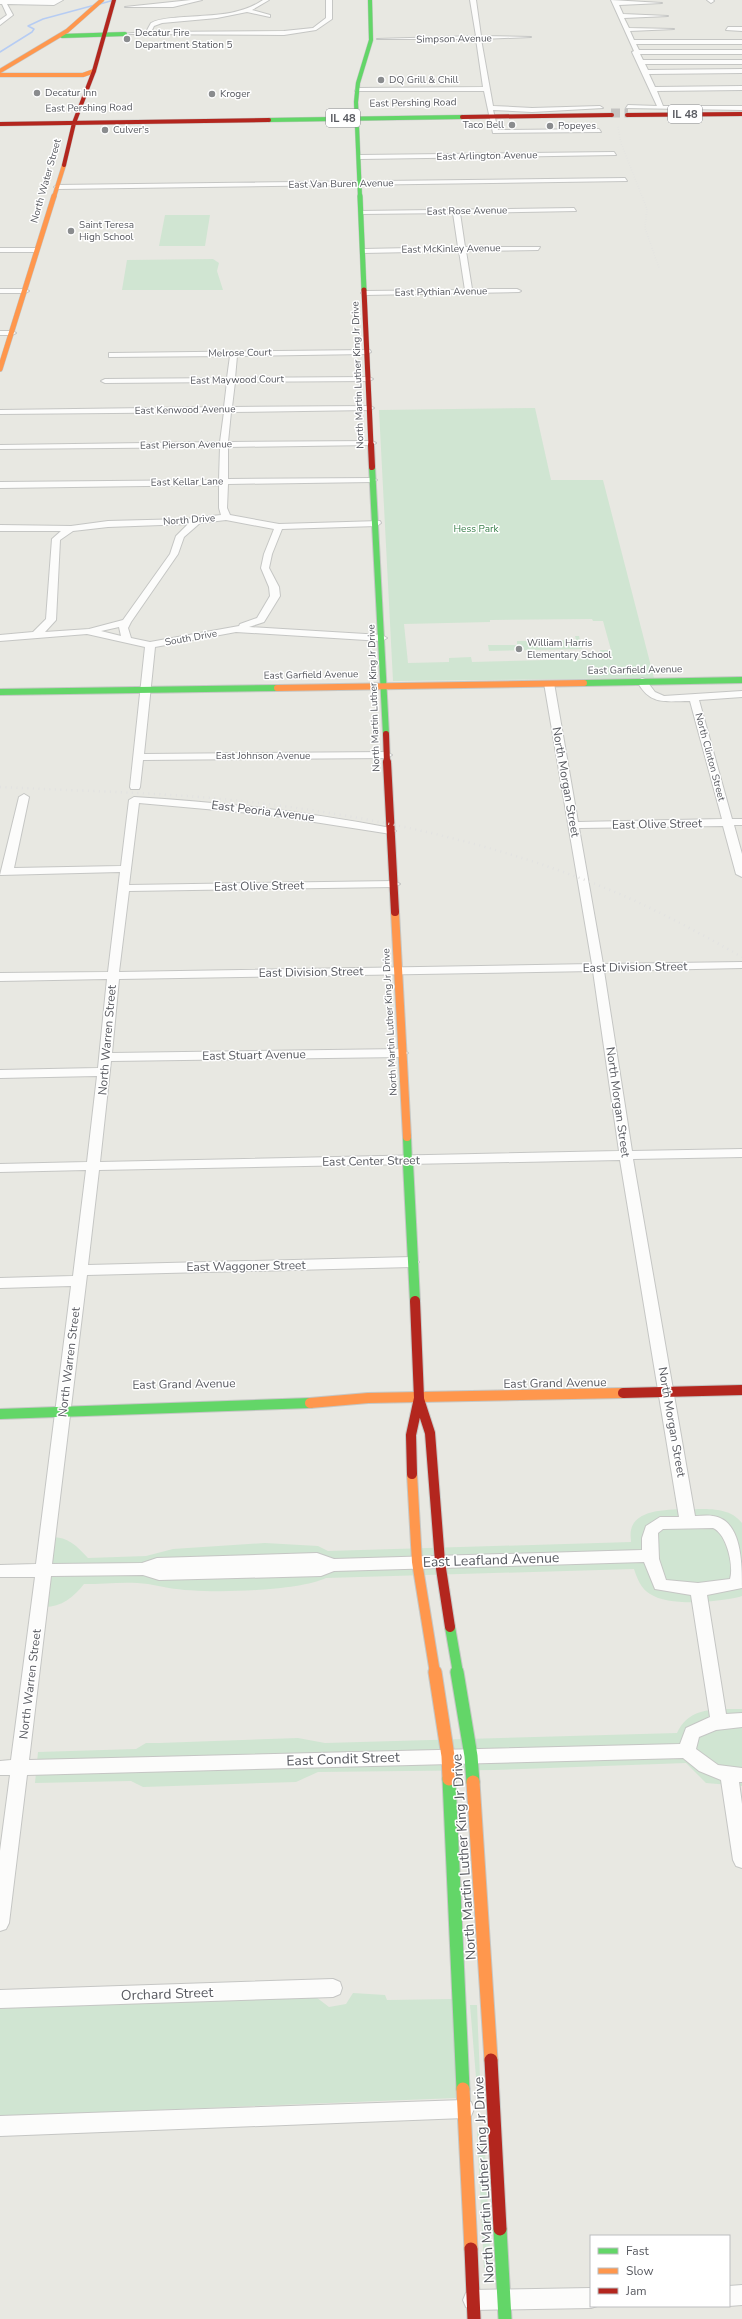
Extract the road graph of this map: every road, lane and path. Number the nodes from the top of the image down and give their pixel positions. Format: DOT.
graph roads {
  1 [pos="60,0"];
  2 [pos="102,0"];
  3 [pos="199,0"];
  4 [pos="266,0"];
  5 [pos="329,0"];
  6 [pos="370,0"];
  7 [pos="473,0"];
  8 [pos="2,1"];
  9 [pos="113,2"];
  10 [pos="614,2"];
  11 [pos="659,3"];
  12 [pos="128,7"];
  13 [pos="245,10"];
  14 [pos="268,16"];
  15 [pos="620,16"];
  16 [pos="666,16"];
  17 [pos="0,18"];
  18 [pos="6,18"];
  19 [pos="0,23"];
  20 [pos="671,29"];
  21 [pos="728,29"];
  22 [pos="742,29"];
  23 [pos="626,30"];
  24 [pos="105,34"];
  25 [pos="125,34"];
  26 [pos="148,34"];
  27 [pos="64,35"];
  28 [pos="479,38"];
  29 [pos="528,38"];
  30 [pos="380,39"];
  31 [pos="631,42"];
  32 [pos="742,42"];
  33 [pos="636,52"];
  34 [pos="742,52"];
  35 [pos="640,62"];
  36 [pos="742,62"];
  37 [pos="4,69"];
  38 [pos="742,71"];
  39 [pos="645,72"];
  40 [pos="23,74"];
  41 [pos="0,75"];
  42 [pos="92,76"];
  43 [pos="647,80"];
  44 [pos="655,80"];
  45 [pos="742,88"];
  46 [pos="486,89"];
  47 [pos="652,89"];
  48 [pos="357,90"];
  49 [pos="742,95"];
  50 [pos="655,96"];
  51 [pos="661,107"];
  52 [pos="600,108"];
  53 [pos="742,108"];
  54 [pos="490,112"];
  55 [pos="628,112"];
  56 [pos="742,113"];
  57 [pos="611,114"];
  58 [pos="357,116"];
  59 [pos="76,118"];
  60 [pos="1,121"];
  61 [pos="102,121"];
  62 [pos="599,131"];
  63 [pos="614,154"];
  64 [pos="360,157"];
  65 [pos="65,162"];
  66 [pos="626,180"];
  67 [pos="361,183"];
  68 [pos="57,187"];
  69 [pos="574,210"];
  70 [pos="456,211"];
  71 [pos="361,212"];
  72 [pos="538,248"];
  73 [pos="463,249"];
  74 [pos="0,250"];
  75 [pos="36,250"];
  76 [pos="364,250"];
  77 [pos="0,291"];
  78 [pos="25,291"];
  79 [pos="517,291"];
  80 [pos="468,292"];
  81 [pos="365,293"];
  82 [pos="0,333"];
  83 [pos="12,333"];
  84 [pos="367,352"];
  85 [pos="234,354"];
  86 [pos="112,355"];
  87 [pos="2,356"];
  88 [pos="0,369"];
  89 [pos="369,378"];
  90 [pos="232,380"];
  91 [pos="105,382"];
  92 [pos="370,408"];
  93 [pos="227,409"];
  94 [pos="0,412"];
  95 [pos="372,443"];
  96 [pos="224,444"];
  97 [pos="0,447"];
  98 [pos="373,480"];
  99 [pos="223,482"];
  100 [pos="0,485"];
  101 [pos="226,517"];
  102 [pos="196,522"];
  103 [pos="145,523"];
  104 [pos="377,523"];
  105 [pos="279,527"];
  106 [pos="0,528"];
  107 [pos="40,528"];
  108 [pos="71,528"];
  109 [pos="174,534"];
  110 [pos="56,539"];
  111 [pos="51,620"];
  112 [pos="261,620"];
  113 [pos="126,622"];
  114 [pos="236,629"];
  115 [pos="271,630"];
  116 [pos="82,632"];
  117 [pos="37,634"];
  118 [pos="0,638"];
  119 [pos="382,638"];
  120 [pos="127,640"];
  121 [pos="150,645"];
  122 [pos="742,680"];
  123 [pos="642,681"];
  124 [pos="549,683"];
  125 [pos="384,685"];
  126 [pos="145,689"];
  127 [pos="0,692"];
  128 [pos="742,694"];
  129 [pos="694,698"];
  130 [pos="387,755"];
  131 [pos="139,757"];
  132 [pos="134,794"];
  133 [pos="24,797"];
  134 [pos="742,822"];
  135 [pos="727,823"];
  136 [pos="572,825"];
  137 [pos="391,831"];
  138 [pos="127,869"];
  139 [pos="4,872"];
  140 [pos="742,874"];
  141 [pos="394,884"];
  142 [pos="125,888"];
  143 [pos="742,965"];
  144 [pos="598,967"];
  145 [pos="398,971"];
  146 [pos="113,976"];
  147 [pos="0,977"];
  148 [pos="402,1054"];
  149 [pos="105,1057"];
  150 [pos="104,1072"];
  151 [pos="0,1074"];
  152 [pos="742,1153"];
  153 [pos="626,1154"];
  154 [pos="408,1161"];
  155 [pos="92,1166"];
  156 [pos="0,1168"];
  157 [pos="412,1262"];
  158 [pos="79,1276"];
  159 [pos="0,1283"];
  160 [pos="742,1390"];
  161 [pos="319,1392"];
  162 [pos="667,1392"];
  163 [pos="368,1398"];
  164 [pos="419,1398"];
  165 [pos="64,1402"];
  166 [pos="0,1414"];
  167 [pos="688,1522"];
  168 [pos="739,1554"];
  169 [pos="650,1556"];
  170 [pos="417,1562"];
  171 [pos="440,1562"];
  172 [pos="44,1570"];
  173 [pos="0,1571"];
  174 [pos="698,1588"];
  175 [pos="742,1720"];
  176 [pos="720,1721"];
  177 [pos="687,1751"];
  178 [pos="448,1756"];
  179 [pos="471,1756"];
  180 [pos="0,1768"];
  181 [pos="20,1768"];
  182 [pos="735,1775"];
  183 [pos="742,1860"];
  184 [pos="0,1924"];
  185 [pos="464,1947"];
  186 [pos="484,1947"];
  187 [pos="334,1988"];
  188 [pos="0,1999"];
  189 [pos="464,2109"];
  190 [pos="0,2126"];
  191 [pos="742,2295"];
  192 [pos="730,2296"];
  193 [pos="590,2298"];
  194 [pos="505,2309"];
  195 [pos="474,2310"];
  1 -- 8 [label="street"];
  2 -- 27 [label="street"];
  3 -- 12 [label="street"];
  4 -- 13 [label="street"];
  5 -- 26 [label="street"];
  6 -- 48 [label="street, North Martin Luther King Jr Drive"];
  7 -- 28 [label="street"];
  8 -- 18 [label="street"];
  9 -- 24 [label="street, North Water Street"];
  10 -- 11 [label="street"];
  10 -- 15 [label="street"];
  13 -- 14 [label="street"];
  13 -- 26 [label="street"];
  15 -- 16 [label="street"];
  15 -- 23 [label="street"];
  17 -- 18 [label="street"];
  18 -- 19 [label="street"];
  20 -- 23 [label="street"];
  21 -- 22 [label="street"];
  23 -- 31 [label="street"];
  24 -- 25 [label="street"];
  24 -- 27 [label="street"];
  24 -- 42 [label="street, North Water Street"];
  25 -- 26 [label="street"];
  27 -- 37 [label="street"];
  28 -- 29 [label="street, Simpson Avenue"];
  28 -- 30 [label="street, Simpson Avenue"];
  28 -- 46 [label="street"];
  31 -- 32 [label="street"];
  31 -- 33 [label="street"];
  33 -- 34 [label="street"];
  33 -- 35 [label="street"];
  35 -- 36 [label="street"];
  35 -- 39 [label="street"];
  37 -- 40 [label="street"];
  38 -- 39 [label="street"];
  39 -- 43 [label="street"];
  40 -- 41 [label="street"];
  40 -- 42 [label="street"];
  42 -- 59 [label="street, North Water Street"];
  43 -- 44 [label="street"];
  43 -- 47 [label="street"];
  45 -- 47 [label="street"];
  46 -- 48 [label="street"];
  46 -- 54 [label="street"];
  47 -- 50 [label="street"];
  48 -- 58 [label="street, North Martin Luther King Jr Drive"];
  49 -- 50 [label="street"];
  50 -- 51 [label="street"];
  51 -- 53 [label="street"];
  51 -- 55 [label="street"];
  52 -- 54 [label="street"];
  54 -- 57 [label="street, IL 48"];
  54 -- 58 [label="street, IL 48"];
  54 -- 62 [label="street"];
  55 -- 56 [label="street, IL 48"];
  58 -- 61 [label="street, East Pershing Road / IL 48"];
  58 -- 61 [label="street, IL 48"];
  58 -- 64 [label="street, North Martin Luther King Jr Drive"];
  59 -- 60 [label="street, IL 48"];
  59 -- 61 [label="street, IL 48"];
  59 -- 65 [label="street, North Water Street"];
  61 -- 65 [label="street"];
  63 -- 64 [label="street, East Arlington Avenue"];
  64 -- 67 [label="street, North Martin Luther King Jr Drive"];
  65 -- 68 [label="street, North Water Street"];
  66 -- 67 [label="street, East Van Buren Avenue"];
  67 -- 68 [label="street, East Van Buren Avenue"];
  67 -- 71 [label="street, North Martin Luther King Jr Drive"];
  68 -- 75 [label="street, North Water Street"];
  69 -- 70 [label="street, East Rose Avenue"];
  70 -- 71 [label="street, East Rose Avenue"];
  70 -- 73 [label="street"];
  71 -- 76 [label="street, North Martin Luther King Jr Drive"];
  72 -- 73 [label="street, East McKinley Avenue"];
  73 -- 76 [label="street, East McKinley Avenue"];
  73 -- 80 [label="street"];
  74 -- 75 [label="street"];
  75 -- 78 [label="street, North Water Street"];
  76 -- 81 [label="street, North Martin Luther King Jr Drive"];
  77 -- 78 [label="street"];
  78 -- 83 [label="street, North Water Street"];
  79 -- 80 [label="street, East Pythian Avenue"];
  80 -- 81 [label="street, East Pythian Avenue"];
  81 -- 84 [label="street, North Martin Luther King Jr Drive"];
  82 -- 83 [label="street"];
  83 -- 87 [label="street, North Water Street"];
  84 -- 85 [label="street, Melrose Court"];
  84 -- 89 [label="street, North Martin Luther King Jr Drive"];
  85 -- 86 [label="street, Melrose Court"];
  85 -- 90 [label="street"];
  87 -- 88 [label="street, North Water Street"];
  89 -- 90 [label="street, East Maywood Court"];
  89 -- 92 [label="street, North Martin Luther King Jr Drive"];
  90 -- 91 [label="street, East Maywood Court"];
  90 -- 93 [label="street"];
  92 -- 93 [label="street, East Kenwood Avenue"];
  92 -- 95 [label="street, North Martin Luther King Jr Drive"];
  93 -- 94 [label="street, East Kenwood Avenue"];
  93 -- 96 [label="street"];
  95 -- 96 [label="street, East Pierson Avenue"];
  95 -- 98 [label="street, North Martin Luther King Jr Drive"];
  96 -- 97 [label="street, East Pierson Avenue"];
  96 -- 99 [label="street"];
  98 -- 99 [label="street, East Kellar Lane"];
  98 -- 104 [label="street, North Martin Luther King Jr Drive"];
  99 -- 100 [label="street, East Kellar Lane"];
  99 -- 101 [label="street"];
  101 -- 102 [label="street, North Drive"];
  101 -- 105 [label="street, North Drive"];
  102 -- 103 [label="street, North Drive"];
  102 -- 109 [label="street"];
  103 -- 108 [label="street, North Drive"];
  103 -- 109 [label="street"];
  104 -- 105 [label="street, North Drive"];
  104 -- 119 [label="street, North Martin Luther King Jr Drive"];
  105 -- 112 [label="street"];
  106 -- 107 [label="street, North Drive"];
  107 -- 108 [label="street, North Drive"];
  107 -- 110 [label="street"];
  108 -- 110 [label="street"];
  109 -- 113 [label="street"];
  110 -- 111 [label="street"];
  111 -- 116 [label="street"];
  111 -- 117 [label="street"];
  112 -- 114 [label="street"];
  112 -- 115 [label="street"];
  113 -- 116 [label="street"];
  113 -- 120 [label="street"];
  114 -- 115 [label="street, South Drive"];
  114 -- 121 [label="street, South Drive"];
  115 -- 119 [label="street, South Drive"];
  116 -- 117 [label="street, South Drive"];
  116 -- 120 [label="street, South Drive"];
  117 -- 118 [label="street, South Drive"];
  119 -- 125 [label="street, North Martin Luther King Jr Drive"];
  120 -- 121 [label="street, South Drive"];
  121 -- 126 [label="street, North Warren Street"];
  122 -- 123 [label="street, East Garfield Avenue"];
  123 -- 124 [label="street, East Garfield Avenue"];
  123 -- 129 [label="street, North Clinton Street"];
  124 -- 125 [label="street, East Garfield Avenue"];
  124 -- 136 [label="street, North Morgan Street"];
  125 -- 126 [label="street, East Garfield Avenue"];
  125 -- 130 [label="street, North Martin Luther King Jr Drive"];
  126 -- 127 [label="street, East Garfield Avenue"];
  126 -- 131 [label="street, North Warren Street"];
  128 -- 129 [label="street"];
  129 -- 135 [label="street, North Clinton Street"];
  130 -- 131 [label="street, East Johnson Avenue"];
  130 -- 137 [label="street, North Martin Luther King Jr Drive"];
  131 -- 132 [label="street, North Warren Street"];
  132 -- 137 [label="street, East Peoria Avenue"];
  132 -- 138 [label="street, North Warren Street"];
  133 -- 139 [label="street"];
  134 -- 135 [label="street, East Olive Street"];
  135 -- 136 [label="street, East Olive Street"];
  135 -- 140 [label="street, North Clinton Street"];
  136 -- 144 [label="street, North Morgan Street"];
  137 -- 141 [label="street, North Martin Luther King Jr Drive"];
  138 -- 139 [label="street"];
  138 -- 142 [label="street, North Warren Street"];
  141 -- 142 [label="street, East Olive Street"];
  141 -- 145 [label="street, North Martin Luther King Jr Drive"];
  142 -- 146 [label="street, North Warren Street"];
  143 -- 144 [label="street, East Division Street"];
  144 -- 145 [label="street, East Division Street"];
  144 -- 153 [label="street, North Morgan Street"];
  145 -- 146 [label="street, East Division Street"];
  145 -- 148 [label="street, North Martin Luther King Jr Drive"];
  146 -- 147 [label="street, East Division Street"];
  146 -- 149 [label="street, North Warren Street"];
  148 -- 149 [label="street, East Stuart Avenue"];
  148 -- 154 [label="street, North Martin Luther King Jr Drive"];
  149 -- 150 [label="street, North Warren Street"];
  150 -- 151 [label="street"];
  150 -- 155 [label="street, North Warren Street"];
  152 -- 153 [label="street, East Center Street"];
  153 -- 154 [label="street, East Center Street"];
  153 -- 162 [label="street, North Morgan Street"];
  154 -- 155 [label="street, East Center Street"];
  154 -- 157 [label="street, North Martin Luther King Jr Drive"];
  155 -- 156 [label="street, East Center Street"];
  155 -- 158 [label="street, North Warren Street"];
  157 -- 158 [label="street, East Waggoner Street"];
  157 -- 164 [label="street, North Martin Luther King Jr Drive"];
  158 -- 159 [label="street, East Waggoner Street"];
  158 -- 165 [label="street, North Warren Street"];
  160 -- 162 [label="street, East Grand Avenue"];
  161 -- 163 [label="street, East Grand Avenue"];
  162 -- 164 [label="street, East Grand Avenue"];
  162 -- 167 [label="street, North Morgan Street"];
  163 -- 164 [label="street, East Grand Avenue"];
  163 -- 165 [label="street, East Grand Avenue"];
  164 -- 170 [label="street, North Martin Luther King Jr Drive"];
  164 -- 171 [label="street, North Martin Luther King Jr Drive"];
  165 -- 166 [label="street, East Grand Avenue"];
  165 -- 172 [label="street, North Warren Street"];
  167 -- 168 [label="street"];
  167 -- 169 [label="street"];
  168 -- 174 [label="street"];
  169 -- 171 [label="street, East Leafland Avenue"];
  169 -- 174 [label="street"];
  170 -- 171 [label="street, East Leafland Avenue"];
  170 -- 172 [label="street, East Leafland Avenue"];
  170 -- 178 [label="street, North Martin Luther King Jr Drive"];
  171 -- 179 [label="street, North Martin Luther King Jr Drive"];
  172 -- 173 [label="street, East Leafland Avenue"];
  172 -- 181 [label="street, North Warren Street"];
  174 -- 176 [label="street"];
  175 -- 176 [label="street"];
  176 -- 177 [label="street"];
  177 -- 179 [label="street, East Condit Street"];
  177 -- 182 [label="street"];
  178 -- 179 [label="street, East Condit Street"];
  178 -- 181 [label="street, East Condit Street"];
  178 -- 185 [label="street, North Martin Luther King Jr Drive"];
  179 -- 186 [label="street, North Martin Luther King Jr Drive"];
  180 -- 181 [label="street, East Condit Street"];
  181 -- 184 [label="street, North Warren Street"];
  182 -- 183 [label="street"];
  185 -- 186 [label="street"];
  185 -- 189 [label="street, North Martin Luther King Jr Drive"];
  186 -- 194 [label="street, North Martin Luther King Jr Drive"];
  187 -- 188 [label="street, Orchard Street"];
  189 -- 190 [label="street"];
  189 -- 195 [label="street, North Martin Luther King Jr Drive"];
  191 -- 192 [label="street"];
  193 -- 194 [label="street"];
  194 -- 195 [label="street"];
}
